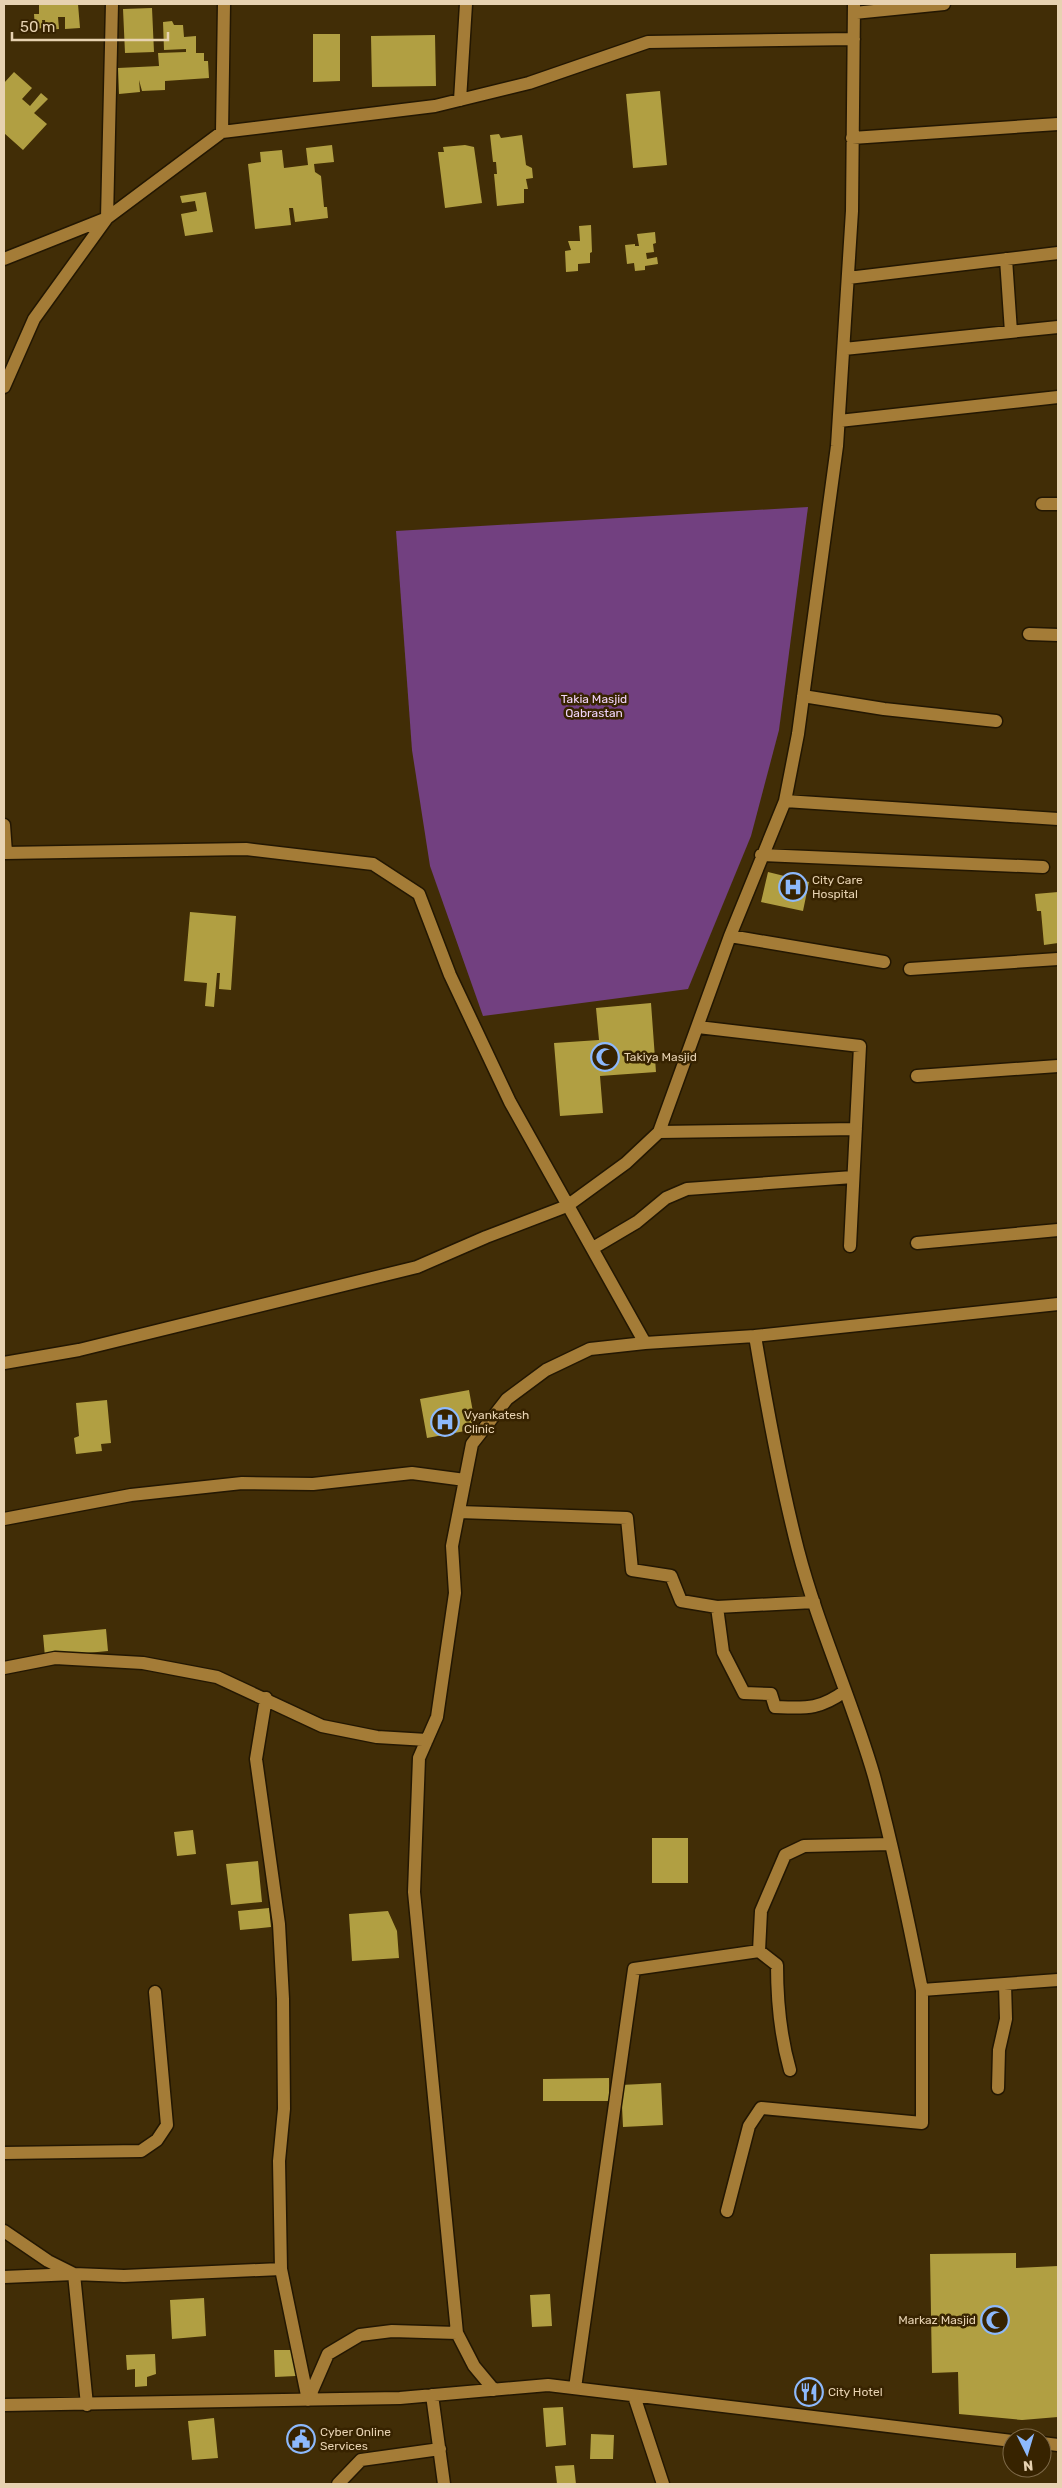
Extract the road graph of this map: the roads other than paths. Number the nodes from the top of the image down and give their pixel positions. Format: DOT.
graph roads {
  1 [pos="112,4"];
  2 [pos="224,4"];
  3 [pos="466,4"];
  4 [pos="944,4"];
  5 [pos="854,8"];
  6 [pos="854,39"];
  7 [pos="460,100"];
  8 [pos="1058,124"];
  9 [pos="222,132"];
  10 [pos="852,138"];
  11 [pos="107,218"];
  12 [pos="1058,253"];
  13 [pos="4,259"];
  14 [pos="1006,259"];
  15 [pos="848,278"];
  16 [pos="1058,327"];
  17 [pos="1011,332"];
  18 [pos="844,349"];
  19 [pos="4,387"];
  20 [pos="1058,397"];
  21 [pos="839,421"];
  22 [pos="1042,504"];
  23 [pos="1058,504"];
  24 [pos="1029,634"];
  25 [pos="1058,635"];
  26 [pos="803,696"];
  27 [pos="996,721"];
  28 [pos="786,800"];
  29 [pos="1058,819"];
  30 [pos="4,825"];
  31 [pos="5,853"];
  32 [pos="761,855"];
  33 [pos="1043,866"];
  34 [pos="730,936"];
  35 [pos="1058,958"];
  36 [pos="884,962"];
  37 [pos="910,969"];
  38 [pos="698,1027"];
  39 [pos="1058,1066"];
  40 [pos="917,1076"];
  41 [pos="856,1129"];
  42 [pos="659,1132"];
  43 [pos="852,1177"];
  44 [pos="567,1206"];
  45 [pos="1058,1230"];
  46 [pos="917,1243"];
  47 [pos="850,1246"];
  48 [pos="593,1248"];
  49 [pos="1058,1304"];
  50 [pos="755,1336"];
  51 [pos="645,1343"];
  52 [pos="4,1363"];
  53 [pos="465,1480"];
  54 [pos="459,1512"];
  55 [pos="4,1519"];
  56 [pos="814,1602"];
  57 [pos="717,1607"];
  58 [pos="4,1668"];
  59 [pos="845,1691"];
  60 [pos="266,1698"];
  61 [pos="427,1740"];
  62 [pos="891,1844"];
  63 [pos="759,1951"];
  64 [pos="1058,1980"];
  65 [pos="1005,1984"];
  66 [pos="922,1990"];
  67 [pos="155,1992"];
  68 [pos="790,2070"];
  69 [pos="998,2088"];
  70 [pos="4,2153"];
  71 [pos="727,2212"];
  72 [pos="4,2231"];
  73 [pos="281,2269"];
  74 [pos="74,2274"];
  75 [pos="4,2277"];
  76 [pos="457,2333"];
  77 [pos="575,2388"];
  78 [pos="494,2390"];
  79 [pos="432,2395"];
  80 [pos="634,2396"];
  81 [pos="308,2400"];
  82 [pos="4,2405"];
  83 [pos="87,2405"];
  84 [pos="1002,2440"];
  85 [pos="440,2449"];
  86 [pos="338,2484"];
  87 [pos="444,2484"];
  88 [pos="663,2484"];
  1 -- 11 [label="street"];
  2 -- 9 [label="street"];
  3 -- 7 [label="street"];
  4 -- 5 [label="street"];
  5 -- 6 [label="street"];
  6 -- 7 [label="street"];
  6 -- 10 [label="street"];
  7 -- 9 [label="street"];
  8 -- 10 [label="street"];
  9 -- 11 [label="street"];
  10 -- 15 [label="street"];
  11 -- 13 [label="street"];
  11 -- 19 [label="street"];
  12 -- 14 [label="street"];
  14 -- 15 [label="street"];
  14 -- 17 [label="street"];
  15 -- 18 [label="street"];
  16 -- 17 [label="street"];
  17 -- 18 [label="street"];
  18 -- 21 [label="street"];
  20 -- 21 [label="street"];
  21 -- 26 [label="street"];
  22 -- 23 [label="street"];
  24 -- 25 [label="street"];
  26 -- 27 [label="street"];
  26 -- 28 [label="street"];
  28 -- 29 [label="street"];
  28 -- 32 [label="street"];
  30 -- 31 [label="street"];
  31 -- 44 [label="street"];
  32 -- 33 [label="street"];
  32 -- 34 [label="street"];
  34 -- 36 [label="street"];
  34 -- 38 [label="street"];
  35 -- 37 [label="street"];
  38 -- 41 [label="street"];
  38 -- 42 [label="street"];
  39 -- 40 [label="street"];
  41 -- 42 [label="street"];
  41 -- 43 [label="street"];
  42 -- 44 [label="street"];
  43 -- 47 [label="street"];
  43 -- 48 [label="street"];
  44 -- 48 [label="street"];
  44 -- 52 [label="street"];
  45 -- 46 [label="street"];
  48 -- 51 [label="street"];
  49 -- 50 [label="street"];
  50 -- 51 [label="street"];
  50 -- 56 [label="street"];
  51 -- 53 [label="street"];
  53 -- 54 [label="street"];
  53 -- 55 [label="street"];
  54 -- 57 [label="street"];
  54 -- 61 [label="street"];
  56 -- 57 [label="street"];
  56 -- 59 [label="street"];
  57 -- 59 [label="street"];
  58 -- 60 [label="street"];
  59 -- 62 [label="street"];
  60 -- 61 [label="street"];
  60 -- 73 [label="street"];
  61 -- 76 [label="street"];
  62 -- 63 [label="street"];
  62 -- 66 [label="street"];
  63 -- 68 [label="street"];
  63 -- 77 [label="street"];
  64 -- 65 [label="street"];
  65 -- 66 [label="street"];
  65 -- 69 [label="street"];
  66 -- 71 [label="street"];
  67 -- 70 [label="street"];
  72 -- 74 [label="street"];
  73 -- 74 [label="street"];
  73 -- 81 [label="street"];
  74 -- 75 [label="street"];
  74 -- 83 [label="street"];
  76 -- 78 [label="street"];
  76 -- 81 [label="street"];
  77 -- 78 [label="street"];
  77 -- 80 [label="street"];
  78 -- 79 [label="street"];
  79 -- 81 [label="street"];
  79 -- 85 [label="street"];
  80 -- 84 [label="street"];
  80 -- 88 [label="street"];
  81 -- 83 [label="street"];
  82 -- 83 [label="street"];
  85 -- 86 [label="street"];
  85 -- 87 [label="street"];
}
